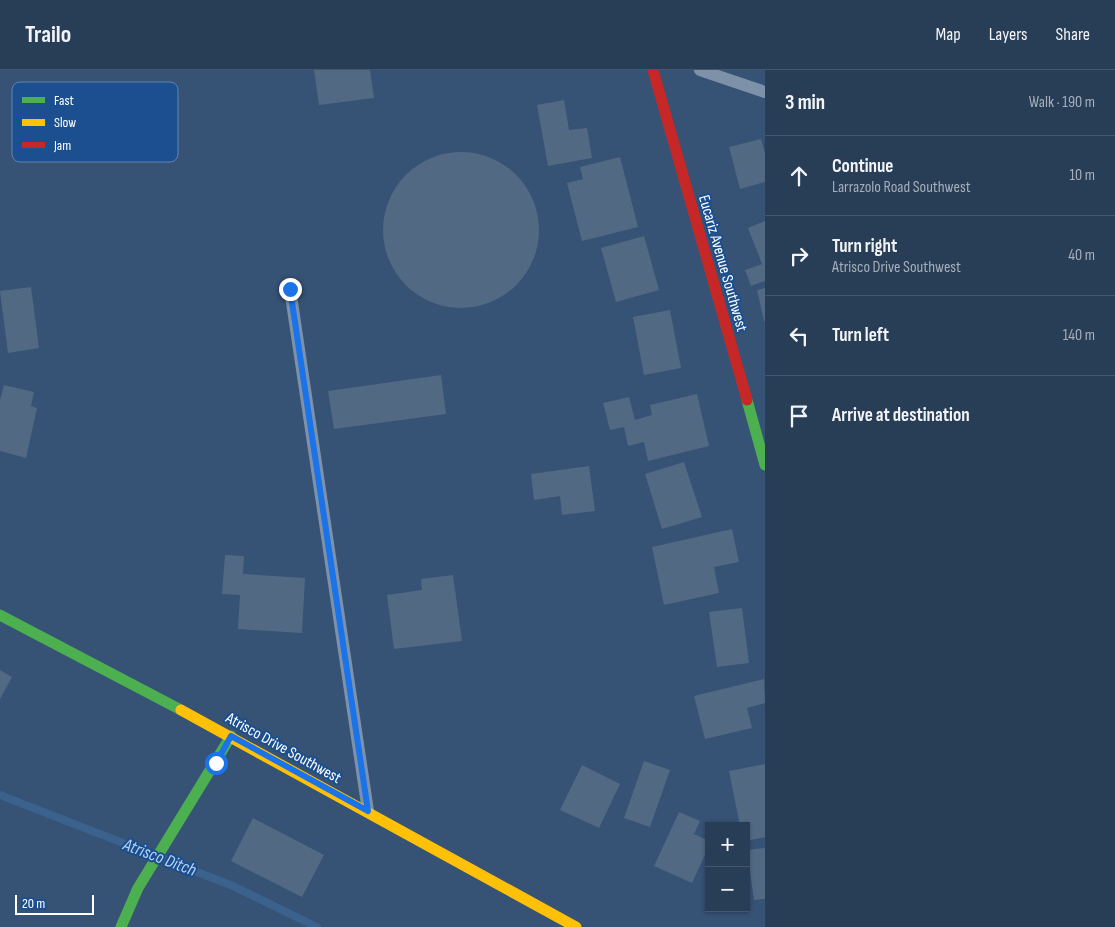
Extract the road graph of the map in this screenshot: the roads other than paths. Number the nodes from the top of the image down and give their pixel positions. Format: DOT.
graph roads {
  1 [pos="653,70"];
  2 [pos="700,70"];
  3 [pos="765,92"];
  4 [pos="290,289"];
  5 [pos="765,465"];
  6 [pos="0,615"];
  7 [pos="231,736"];
  8 [pos="368,811"];
  9 [pos="121,927"];
  10 [pos="576,927"];
  1 -- 5 [label="street, Eucariz Avenue Southwest"];
  2 -- 3 [label="lane"];
  4 -- 8 [label="lane"];
  6 -- 7 [label="street, Atrisco Drive Southwest"];
  7 -- 8 [label="street, Atrisco Drive Southwest"];
  7 -- 9 [label="street"];
  8 -- 10 [label="street, Atrisco Drive Southwest"];
}
